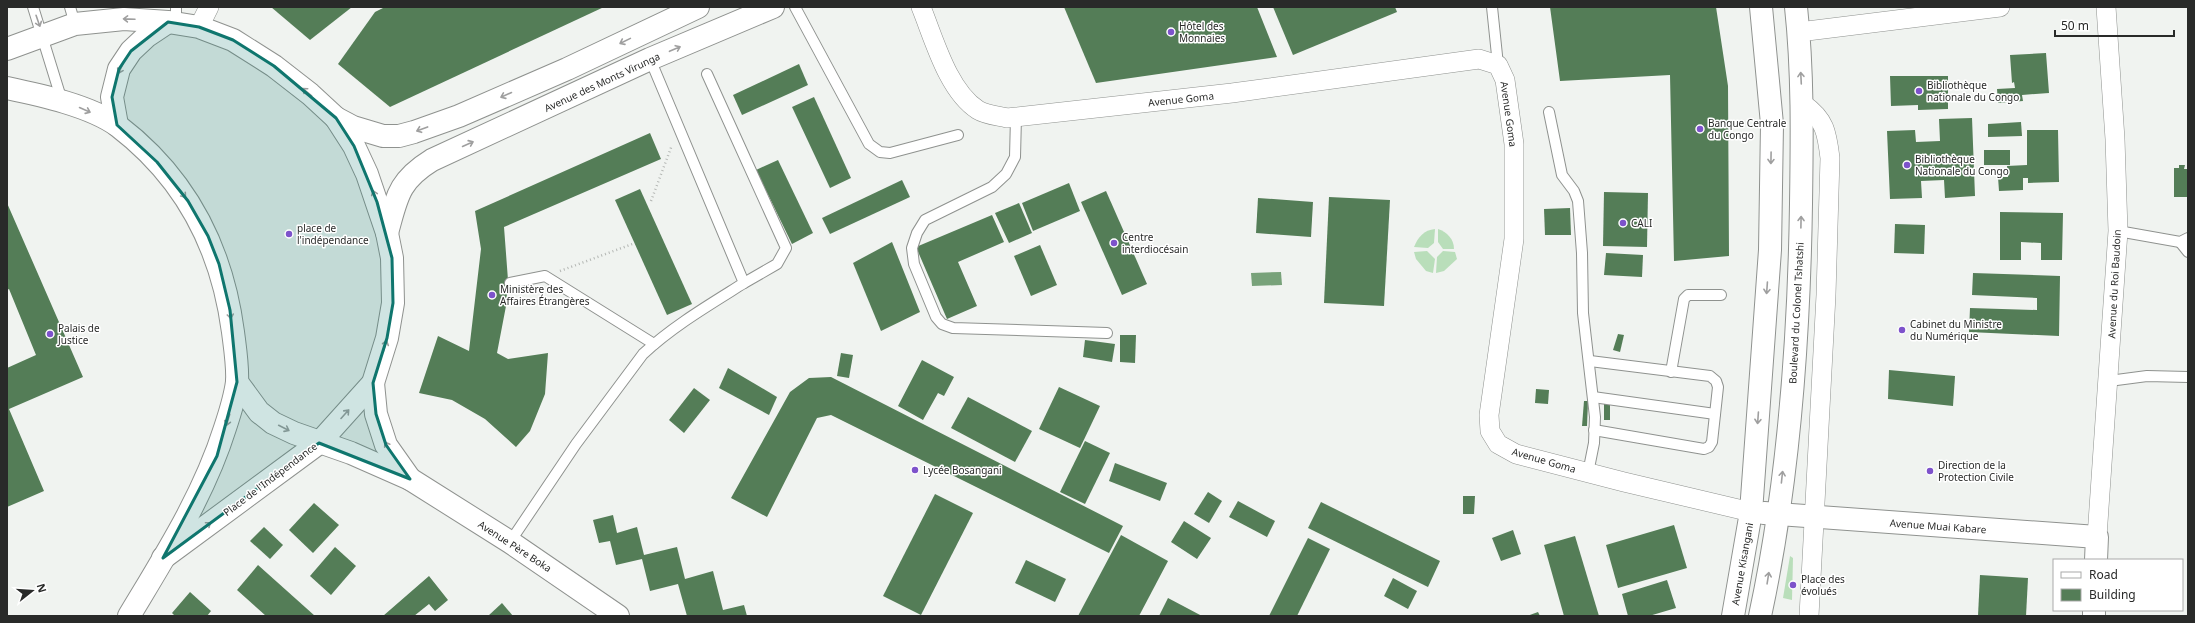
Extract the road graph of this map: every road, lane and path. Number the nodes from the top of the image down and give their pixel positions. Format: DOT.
graph roads {
  1 [pos="33,7"];
  2 [pos="209,7"];
  3 [pos="698,7"];
  4 [pos="773,7"];
  5 [pos="795,7"];
  6 [pos="921,7"];
  7 [pos="1492,7"];
  8 [pos="1761,7"];
  9 [pos="1796,7"];
  10 [pos="2000,7"];
  11 [pos="2106,7"];
  12 [pos="72,16"];
  13 [pos="167,18"];
  14 [pos="199,28"];
  15 [pos="1799,32"];
  16 [pos="43,36"];
  17 [pos="7,49"];
  18 [pos="650,59"];
  19 [pos="1498,65"];
  20 [pos="706,74"];
  21 [pos="7,88"];
  22 [pos="62,101"];
  23 [pos="1802,104"];
  24 [pos="1549,112"];
  25 [pos="1016,117"];
  26 [pos="336,118"];
  27 [pos="117,126"];
  28 [pos="678,129"];
  29 [pos="958,136"];
  30 [pos="651,201"];
  31 [pos="2118,231"];
  32 [pos="387,234"];
  33 [pos="2184,240"];
  34 [pos="635,243"];
  35 [pos="2188,252"];
  36 [pos="545,276"];
  37 [pos="510,283"];
  38 [pos="744,283"];
  39 [pos="1721,295"];
  40 [pos="1107,333"];
  41 [pos="654,344"];
  42 [pos="1590,361"];
  43 [pos="1671,372"];
  44 [pos="2188,377"];
  45 [pos="2109,381"];
  46 [pos="237,382"];
  47 [pos="373,383"];
  48 [pos="1594,397"];
  49 [pos="1715,414"];
  50 [pos="1594,430"];
  51 [pos="319,443"];
  52 [pos="1588,472"];
  53 [pos="410,479"];
  54 [pos="1751,512"];
  55 [pos="1778,516"];
  56 [pos="1814,518"];
  57 [pos="2097,538"];
  58 [pos="510,542"];
  59 [pos="164,558"];
  60 [pos="2096,559"];
  61 [pos="129,616"];
  62 [pos="618,616"];
  63 [pos="1733,616"];
  64 [pos="1760,616"];
  65 [pos="1809,616"];
  1 -- 16 [label="lane, one-way"];
  2 -- 14 [label="street"];
  3 -- 26 [label="street, one-way"];
  18 -- 4 [label="street, Avenue des Monts Virunga, one-way"];
  5 -- 29 [label="lane"];
  6 -- 25 [label="street, Avenue Goma"];
  7 -- 19 [label="lane"];
  8 -- 54 [label="street, one-way"];
  9 -- 15 [label="street, Boulevard du Colonel Tshatshi"];
  10 -- 15 [label="street"];
  11 -- 31 [label="street, Avenue du Roi Baudoin"];
  13 -- 12 [label="street, Place de l'Indépendance, one-way"];
  12 -- 16 [label="street, Place de l'Indépendance"];
  13 -- 14 [label="street, Place de l'Indépendance"];
  13 -- 27 [label="street, one-way"];
  26 -- 14 [label="street, Place de l'Indépendance, one-way"];
  23 -- 15 [label="street, Boulevard du Colonel Tshatshi, one-way"];
  16 -- 17 [label="street, Place de l'Indépendance"];
  16 -- 22 [label="lane"];
  18 -- 28 [label="lane"];
  32 -- 18 [label="street, Avenue des Monts Virunga, one-way"];
  19 -- 25 [label="street, Avenue Goma"];
  19 -- 52 [label="street, Avenue Goma"];
  20 -- 38 [label="lane"];
  21 -- 22 [label="street"];
  22 -- 27 [label="street, one-way"];
  55 -- 23 [label="street, Boulevard du Colonel Tshatshi, one-way"];
  23 -- 56 [label="street"];
  24 -- 42 [label="lane"];
  25 -- 40 [label="lane"];
  32 -- 26 [label="street, Place de l'Indépendance, one-way"];
  27 -- 46 [label="street, one-way"];
  28 -- 30 [label="path"];
  28 -- 38 [label="lane"];
  31 -- 33 [label="lane"];
  31 -- 45 [label="street, Avenue du Roi Baudoin"];
  47 -- 32 [label="street, Place de l'Indépendance, one-way"];
  33 -- 35 [label="lane"];
  34 -- 36 [label="path"];
  36 -- 37 [label="lane"];
  36 -- 41 [label="lane"];
  38 -- 41 [label="lane"];
  39 -- 43 [label="lane"];
  41 -- 58 [label="lane"];
  42 -- 43 [label="lane"];
  42 -- 48 [label="lane"];
  43 -- 49 [label="lane"];
  44 -- 45 [label="lane"];
  45 -- 57 [label="street, Avenue du Roi Baudoin"];
  46 -- 51 [label="street, one-way"];
  46 -- 59 [label="street, one-way"];
  51 -- 47 [label="street, Place de l'Indépendance, one-way"];
  53 -- 47 [label="street, one-way"];
  48 -- 49 [label="lane"];
  48 -- 50 [label="lane"];
  49 -- 50 [label="lane"];
  50 -- 52 [label="lane"];
  51 -- 53 [label="street"];
  59 -- 51 [label="street, Place de l'Indépendance, one-way"];
  52 -- 54 [label="street, Avenue Goma"];
  53 -- 58 [label="street, Avenue Père Boka"];
  54 -- 55 [label="street, Avenue Goma"];
  54 -- 63 [label="street, Avenue Kisangani"];
  55 -- 56 [label="street, Avenue Muai Kabare"];
  64 -- 55 [label="street, Boulevard du Colonel Tshatshi, one-way"];
  56 -- 57 [label="street, Avenue Muai Kabare"];
  56 -- 65 [label="street"];
  57 -- 60 [label="street, Avenue du Roi Baudoin"];
  58 -- 62 [label="street, Avenue Père Boka"];
  59 -- 61 [label="street"];
}
